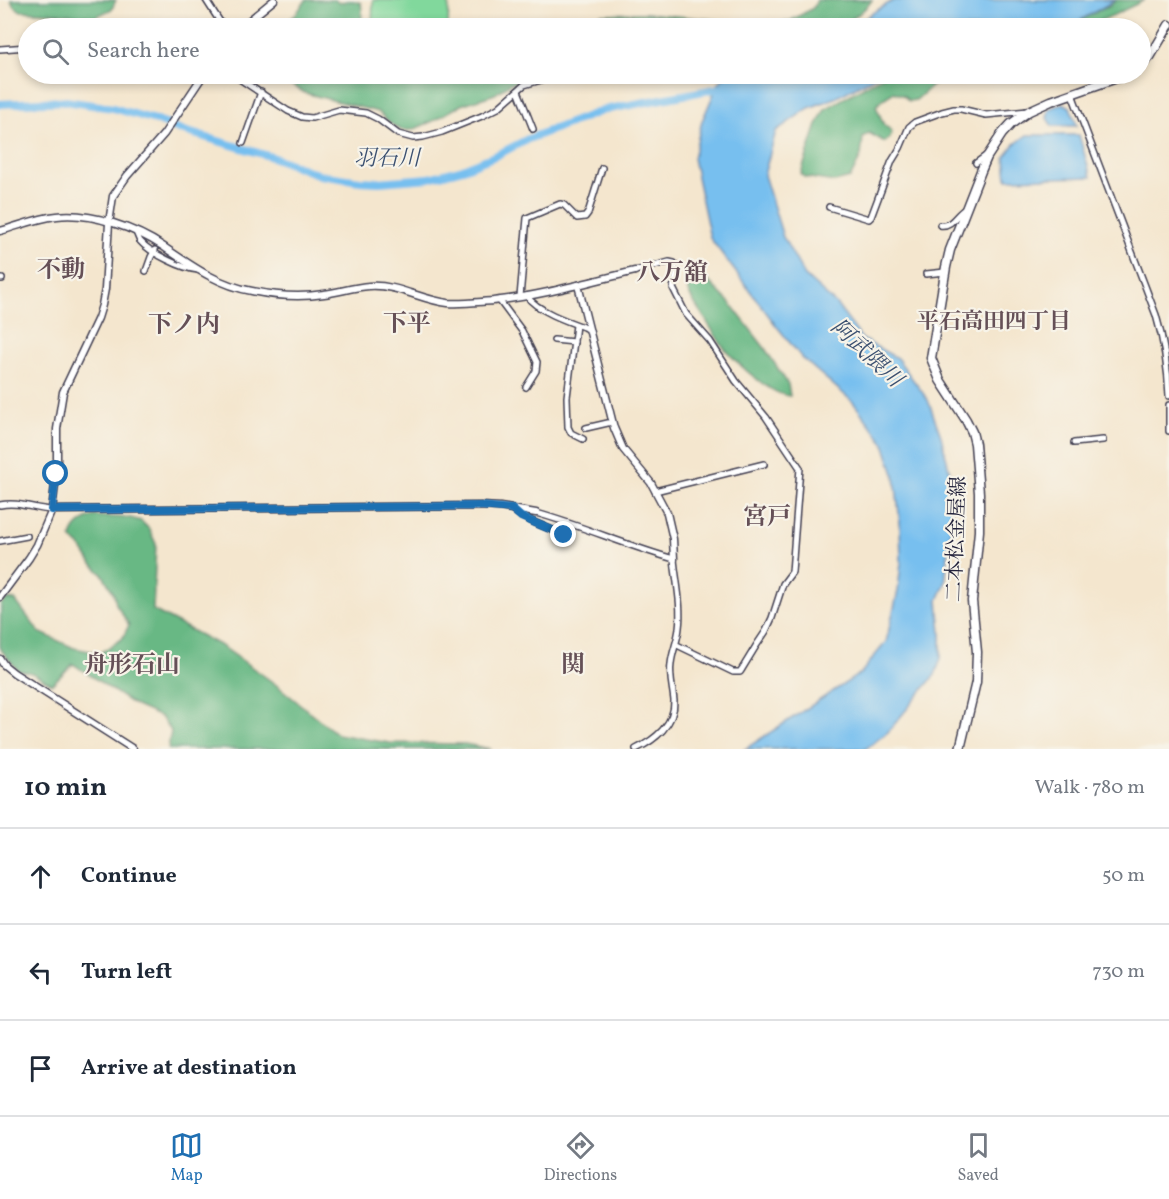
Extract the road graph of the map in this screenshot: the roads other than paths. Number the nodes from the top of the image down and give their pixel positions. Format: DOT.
graph roads {
  1 [pos="206,0"];
  2 [pos="274,0"];
  3 [pos="218,18"];
  4 [pos="252,18"];
  5 [pos="1169,25"];
  6 [pos="18,48"];
  7 [pos="0,49"];
  8 [pos="1151,55"];
  9 [pos="197,84"];
  10 [pos="248,84"];
  11 [pos="527,84"];
  12 [pos="1099,84"];
  13 [pos="518,91"];
  14 [pos="261,92"];
  15 [pos="1072,93"];
  16 [pos="1029,111"];
  17 [pos="533,129"];
  18 [pos="243,143"];
  19 [pos="988,154"];
  20 [pos="976,163"];
  21 [pos="602,168"];
  22 [pos="829,207"];
  23 [pos="966,209"];
  24 [pos="109,223"];
  25 [pos="940,225"];
  26 [pos="0,231"];
  27 [pos="136,232"];
  28 [pos="159,244"];
  29 [pos="154,251"];
  30 [pos="198,270"];
  31 [pos="146,271"];
  32 [pos="635,271"];
  33 [pos="945,272"];
  34 [pos="926,274"];
  35 [pos="578,285"];
  36 [pos="524,297"];
  37 [pos="499,300"];
  38 [pos="576,325"];
  39 [pos="589,330"];
  40 [pos="554,339"];
  41 [pos="574,342"];
  42 [pos="526,387"];
  43 [pos="1169,396"];
  44 [pos="1169,405"];
  45 [pos="612,422"];
  46 [pos="586,428"];
  47 [pos="1169,431"];
  48 [pos="583,439"];
  49 [pos="1103,440"];
  50 [pos="1074,443"];
  51 [pos="764,464"];
  52 [pos="655,491"];
  53 [pos="0,505"];
  54 [pos="512,509"];
  55 [pos="52,510"];
  56 [pos="536,513"];
  57 [pos="27,537"];
  58 [pos="568,538"];
  59 [pos="0,541"];
  60 [pos="674,559"];
  61 [pos="0,597"];
  62 [pos="677,645"];
  63 [pos="0,659"];
  64 [pos="133,749"];
  65 [pos="636,749"];
  66 [pos="960,749"];
  1 -- 3 [label="street"];
  2 -- 4 [label="street"];
  5 -- 8 [label="main road"];
  6 -- 7 [label="street"];
  9 -- 24 [label="street"];
  10 -- 14 [label="street"];
  11 -- 13 [label="street"];
  12 -- 15 [label="main road, 二本松金屋線"];
  13 -- 14 [label="street"];
  13 -- 17 [label="street"];
  14 -- 18 [label="street"];
  15 -- 16 [label="main road, 二本松金屋線"];
  15 -- 43 [label="street"];
  16 -- 19 [label="main road, 二本松金屋線"];
  16 -- 22 [label="street"];
  19 -- 20 [label="street"];
  19 -- 23 [label="main road, 二本松金屋線"];
  21 -- 36 [label="street"];
  23 -- 25 [label="street"];
  23 -- 33 [label="main road, 二本松金屋線"];
  24 -- 26 [label="street"];
  24 -- 27 [label="street"];
  24 -- 55 [label="street"];
  27 -- 28 [label="street"];
  27 -- 29 [label="street"];
  28 -- 29 [label="street"];
  28 -- 30 [label="street"];
  29 -- 30 [label="street"];
  29 -- 31 [label="street"];
  30 -- 37 [label="street"];
  32 -- 35 [label="street"];
  32 -- 62 [label="street"];
  33 -- 34 [label="street"];
  33 -- 66 [label="main road, 二本松金屋線"];
  35 -- 36 [label="street"];
  35 -- 39 [label="street"];
  36 -- 37 [label="street"];
  36 -- 38 [label="street"];
  37 -- 42 [label="street"];
  38 -- 39 [label="street"];
  38 -- 41 [label="street"];
  39 -- 45 [label="street"];
  40 -- 41 [label="street"];
  41 -- 48 [label="street"];
  44 -- 47 [label="street"];
  45 -- 46 [label="street"];
  45 -- 52 [label="street"];
  49 -- 50 [label="street"];
  51 -- 52 [label="street"];
  52 -- 60 [label="street"];
  53 -- 55 [label="street"];
  54 -- 55 [label="street"];
  54 -- 56 [label="street"];
  54 -- 58 [label="street"];
  55 -- 61 [label="street"];
  56 -- 60 [label="street"];
  57 -- 59 [label="street"];
  60 -- 65 [label="street"];
  63 -- 64 [label="street"];
}
